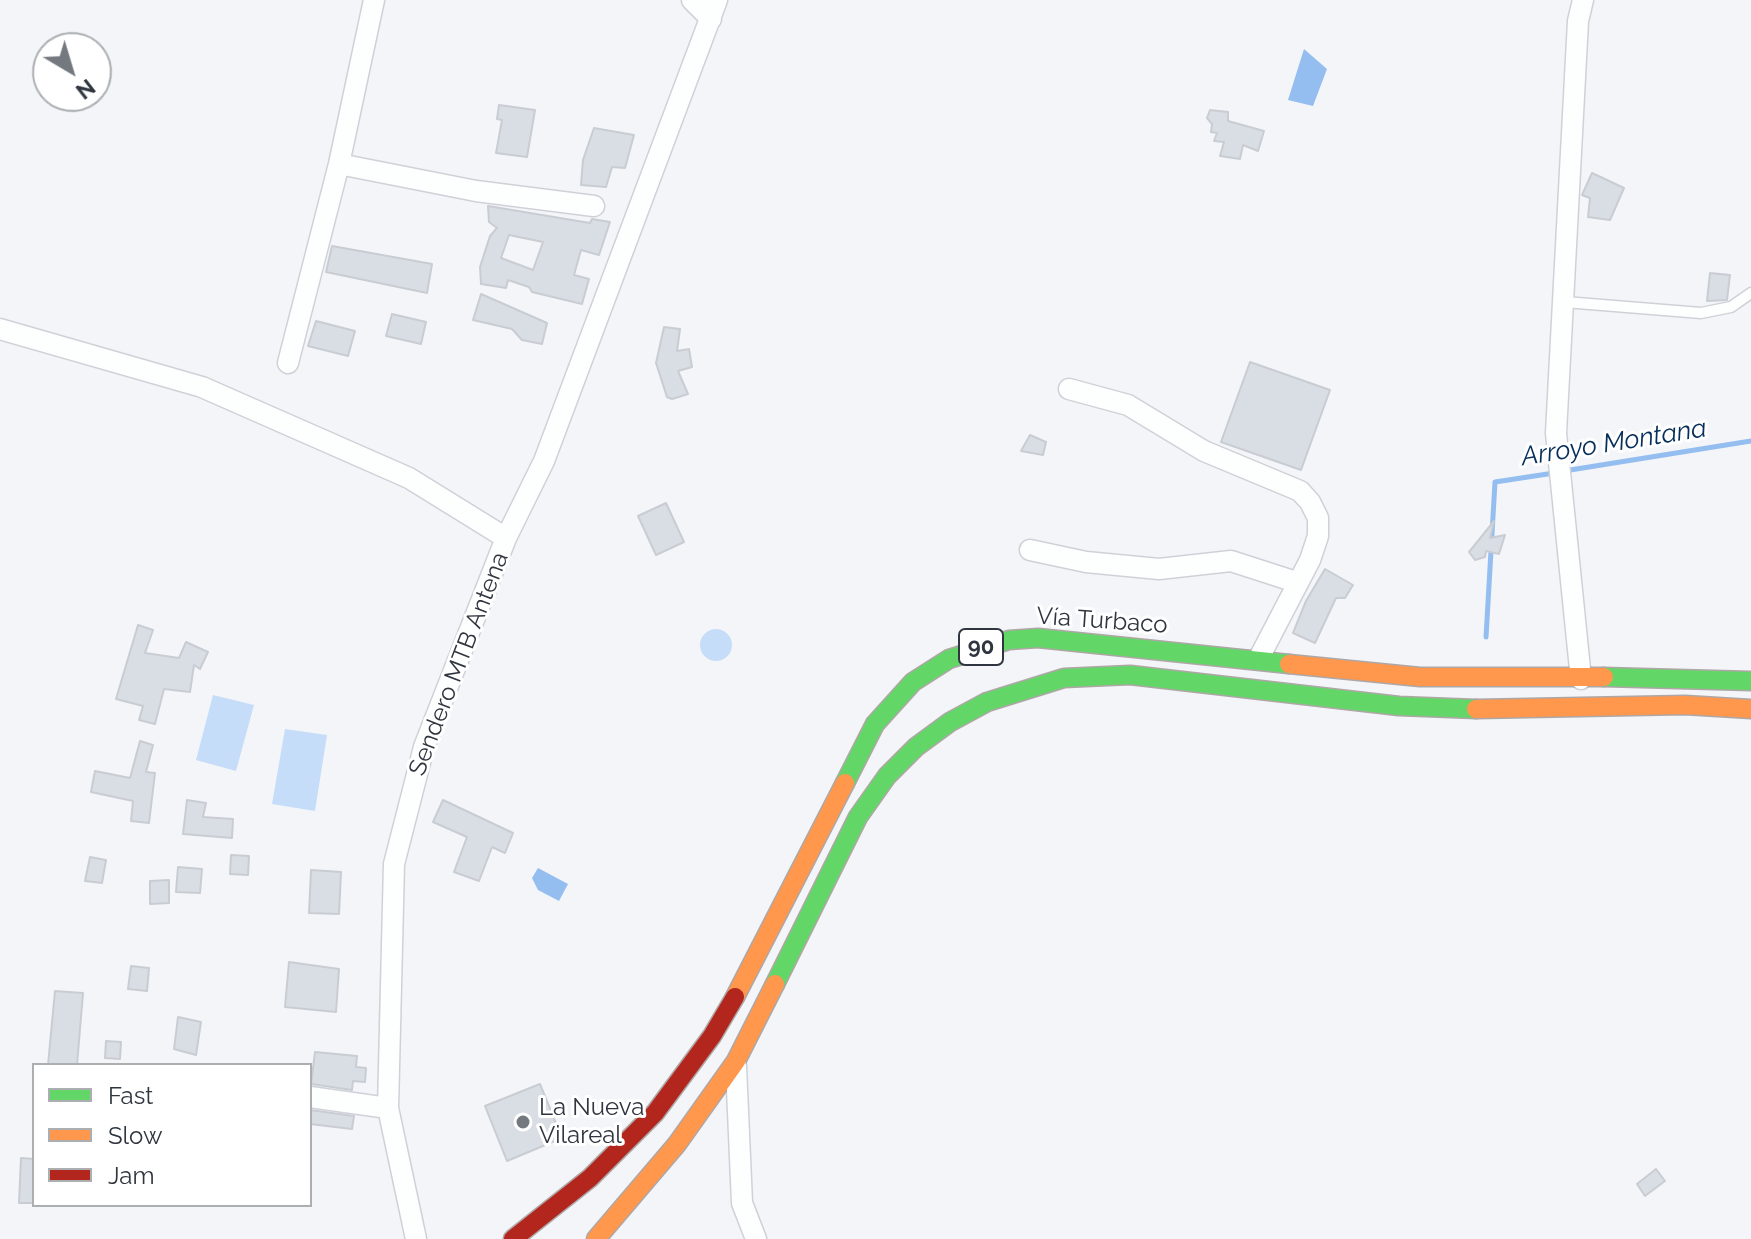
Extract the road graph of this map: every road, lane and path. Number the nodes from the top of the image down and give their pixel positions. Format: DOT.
graph roads {
  1 [pos="374,0"];
  2 [pos="692,0"];
  3 [pos="1583,0"];
  4 [pos="714,9"];
  5 [pos="339,164"];
  6 [pos="594,206"];
  7 [pos="1751,293"];
  8 [pos="1565,302"];
  9 [pos="0,329"];
  10 [pos="288,363"];
  11 [pos="1069,389"];
  12 [pos="506,538"];
  13 [pos="1030,550"];
  14 [pos="1296,582"];
  15 [pos="1259,658"];
  16 [pos="1581,679"];
  17 [pos="1751,681"];
  18 [pos="1751,709"];
  19 [pos="736,1061"];
  20 [pos="312,1097"];
  21 [pos="388,1108"];
  22 [pos="416,1239"];
  23 [pos="513,1239"];
  24 [pos="596,1239"];
  25 [pos="756,1239"];
  1 -- 5 [label="street"];
  2 -- 4 [label="street"];
  3 -- 8 [label="street"];
  4 -- 12 [label="street"];
  5 -- 6 [label="street"];
  5 -- 10 [label="street"];
  7 -- 8 [label="lane"];
  8 -- 16 [label="street"];
  9 -- 12 [label="street, Sendero MTB Antena"];
  11 -- 14 [label="street"];
  12 -- 21 [label="street, Sendero MTB Antena"];
  13 -- 14 [label="street"];
  14 -- 15 [label="street"];
  15 -- 16 [label="highway, Vía Turbaco / 90"];
  15 -- 23 [label="highway, Vía Turbaco / 90"];
  16 -- 17 [label="highway, Vía Turbaco / 90"];
  18 -- 19 [label="highway, 90"];
  19 -- 24 [label="highway, 90"];
  19 -- 25 [label="street"];
  20 -- 21 [label="street"];
  21 -- 22 [label="street, Sendero MTB Antena"];
}
